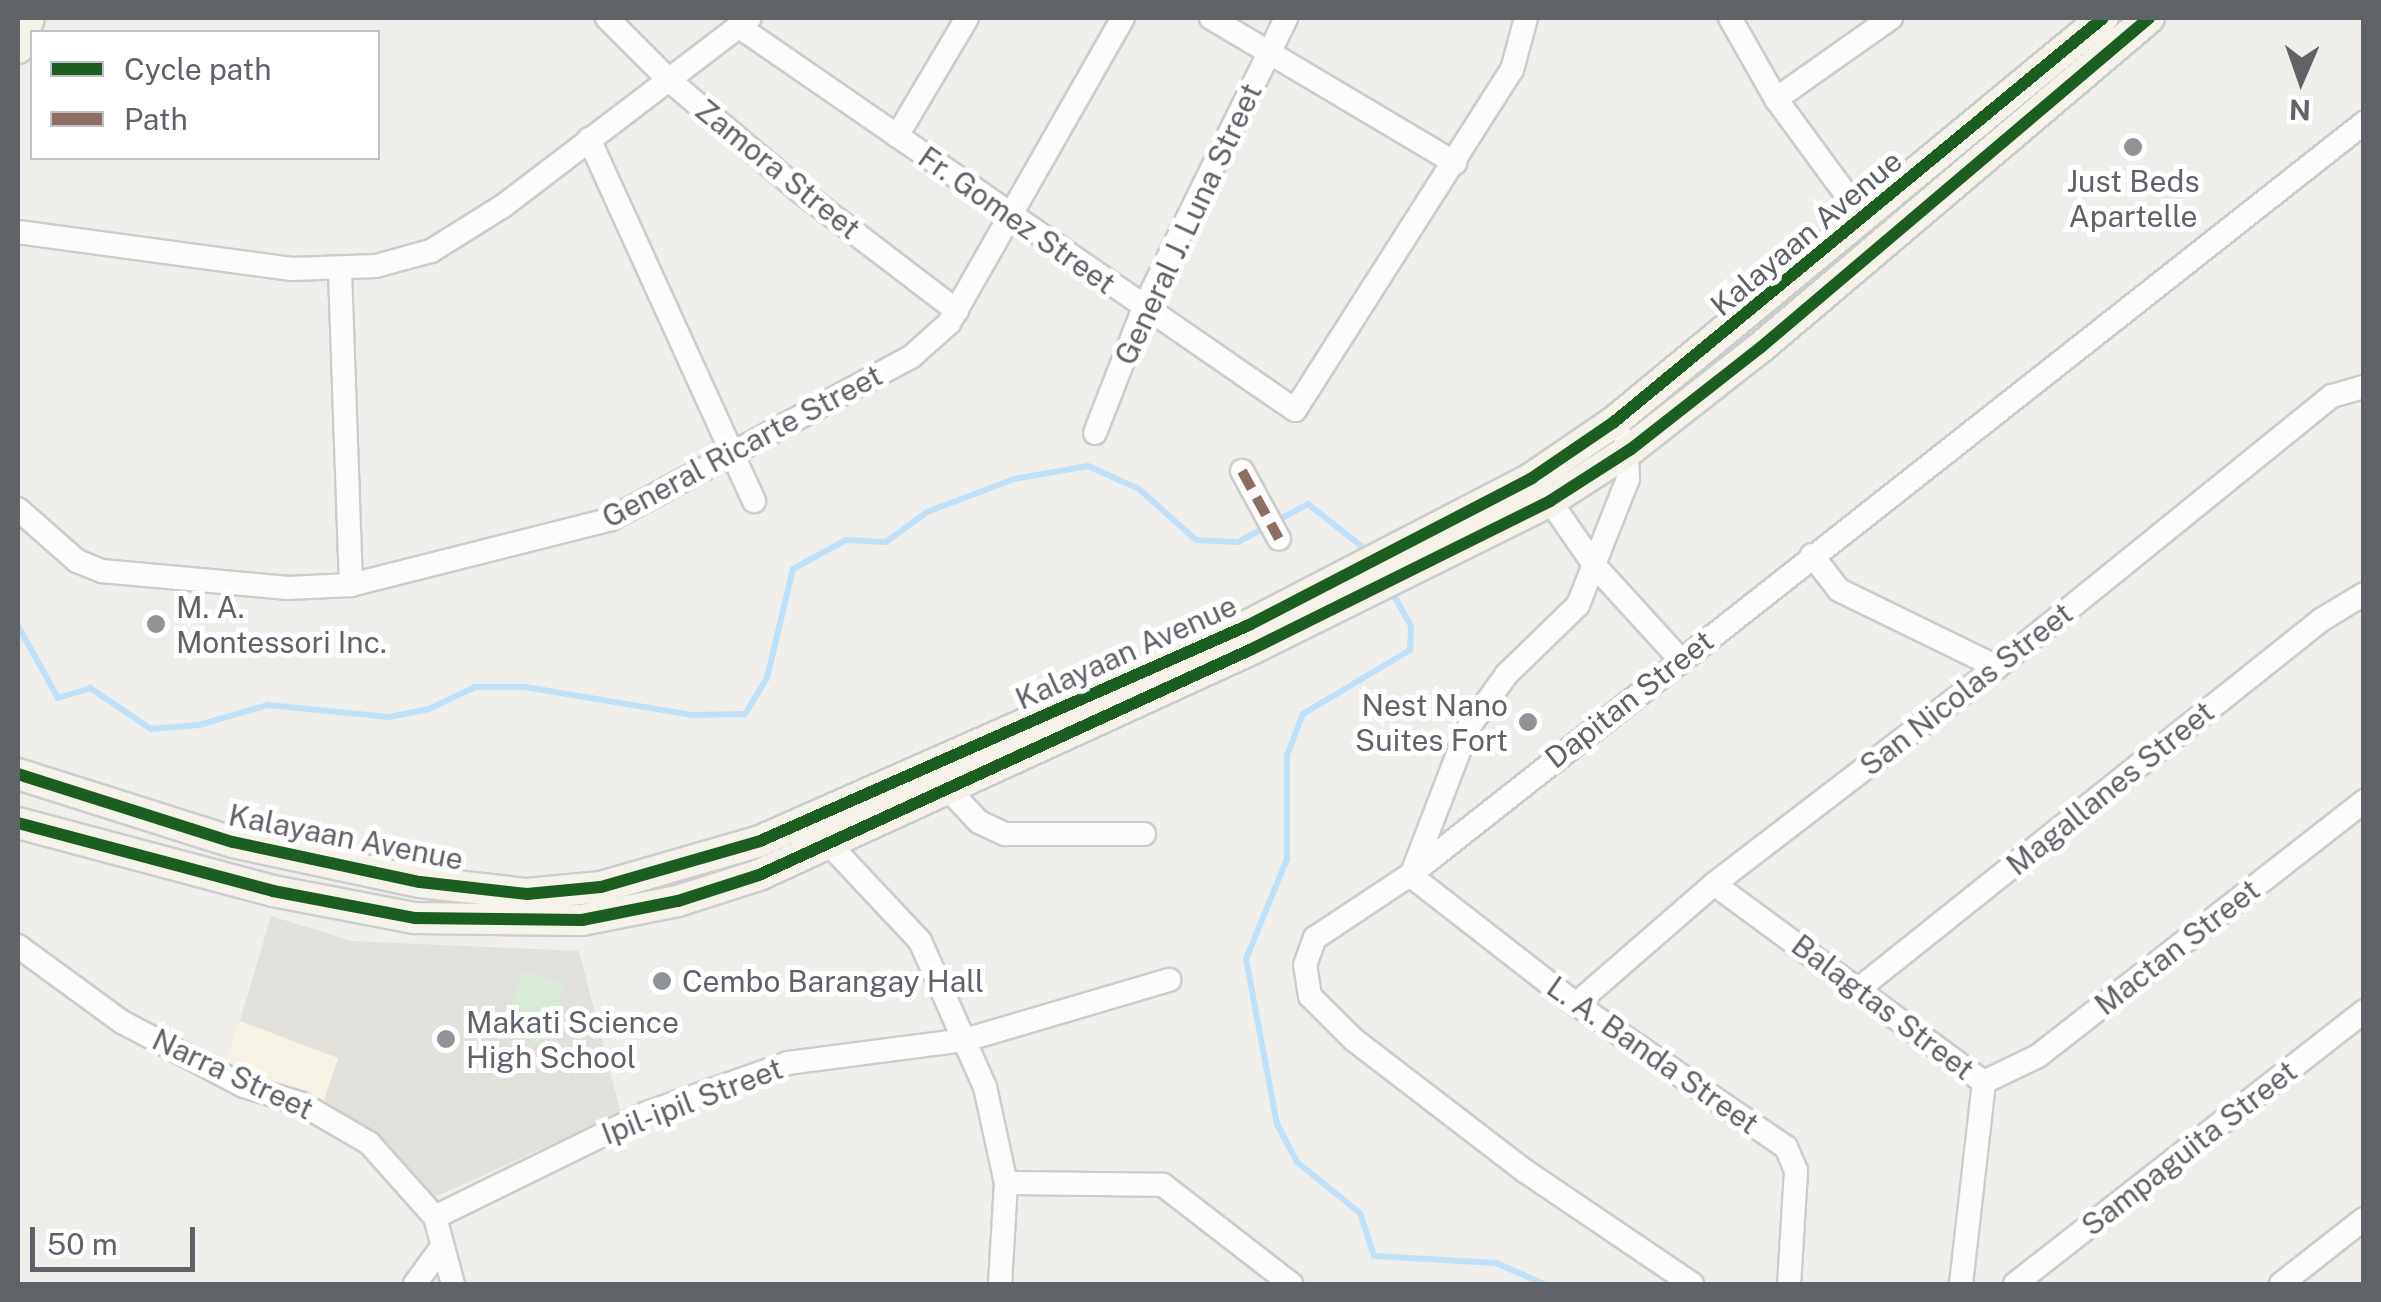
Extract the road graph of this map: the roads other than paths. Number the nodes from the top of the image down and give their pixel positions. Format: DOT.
graph roads {
  1 [pos="29,18"];
  2 [pos="607,18"];
  3 [pos="967,18"];
  4 [pos="1123,18"];
  5 [pos="1211,18"];
  6 [pos="1286,18"];
  7 [pos="1526,18"];
  8 [pos="1730,18"];
  9 [pos="1892,18"];
  10 [pos="2103,18"];
  11 [pos="2149,18"];
  12 [pos="746,23"];
  13 [pos="18,48"];
  14 [pos="1269,50"];
  15 [pos="669,80"];
  16 [pos="1776,100"];
  17 [pos="2364,122"];
  18 [pos="897,136"];
  19 [pos="588,140"];
  20 [pos="1455,163"];
  21 [pos="1006,216"];
  22 [pos="1864,218"];
  23 [pos="18,232"];
  24 [pos="340,271"];
  25 [pos="1144,307"];
  26 [pos="957,311"];
  27 [pos="2364,387"];
  28 [pos="1614,422"];
  29 [pos="1095,433"];
  30 [pos="1631,449"];
  31 [pos="730,454"];
  32 [pos="1242,471"];
  33 [pos="754,501"];
  34 [pos="1550,501"];
  35 [pos="18,509"];
  36 [pos="1278,538"];
  37 [pos="1416,555"];
  38 [pos="1812,555"];
  39 [pos="1595,566"];
  40 [pos="351,584"];
  41 [pos="1353,586"];
  42 [pos="2364,594"];
  43 [pos="1680,659"];
  44 [pos="1997,667"];
  45 [pos="18,774"];
  46 [pos="950,791"];
  47 [pos="78,796"];
  48 [pos="2364,801"];
  49 [pos="18,823"];
  50 [pos="1144,834"];
  51 [pos="65,838"];
  52 [pos="829,844"];
  53 [pos="1410,875"];
  54 [pos="1714,884"];
  55 [pos="18,946"];
  56 [pos="1169,980"];
  57 [pos="1861,988"];
  58 [pos="1576,1004"];
  59 [pos="2364,1012"];
  60 [pos="965,1040"];
  61 [pos="1984,1082"];
  62 [pos="1006,1183"];
  63 [pos="436,1217"];
  64 [pos="2364,1218"];
  65 [pos="442,1248"];
  66 [pos="415,1284"];
  67 [pos="453,1284"];
  68 [pos="1000,1284"];
  69 [pos="1291,1284"];
  70 [pos="1692,1284"];
  71 [pos="1789,1284"];
  72 [pos="1960,1284"];
  73 [pos="2015,1284"];
  74 [pos="2281,1284"];
  1 -- 13 [label="main road"];
  2 -- 15 [label="street, Zamora Street"];
  3 -- 18 [label="street"];
  4 -- 21 [label="street, General Ricarte Street"];
  5 -- 14 [label="street"];
  6 -- 14 [label="street, General J. Luna Street"];
  7 -- 20 [label="street"];
  8 -- 16 [label="street"];
  9 -- 16 [label="street"];
  10 -- 22 [label="main road, Kalayaan Avenue"];
  11 -- 30 [label="main road, Kalayaan Avenue"];
  12 -- 15 [label="street"];
  12 -- 18 [label="street, Fr. Gomez Street"];
  14 -- 20 [label="street"];
  14 -- 25 [label="street, General J. Luna Street"];
  15 -- 19 [label="street"];
  15 -- 26 [label="street, Zamora Street"];
  16 -- 22 [label="street"];
  17 -- 38 [label="street, Dapitan Street"];
  18 -- 21 [label="street, Fr. Gomez Street"];
  19 -- 24 [label="street"];
  19 -- 31 [label="street"];
  20 -- 25 [label="street, Fr. Gomez Street"];
  21 -- 25 [label="street, Fr. Gomez Street"];
  21 -- 26 [label="street, General Ricarte Street"];
  22 -- 28 [label="main road, Kalayaan Avenue"];
  23 -- 24 [label="street"];
  24 -- 40 [label="street"];
  25 -- 29 [label="street, General J. Luna Street"];
  26 -- 31 [label="street, General Ricarte Street"];
  27 -- 44 [label="street, San Nicolas Street"];
  28 -- 30 [label="street"];
  28 -- 37 [label="main road, Kalayaan Avenue"];
  30 -- 34 [label="main road, Kalayaan Avenue"];
  30 -- 39 [label="street"];
  31 -- 33 [label="street"];
  31 -- 40 [label="street, General Ricarte Street"];
  32 -- 36 [label="street"];
  34 -- 37 [label="main road, Kalayaan Avenue"];
  34 -- 39 [label="street"];
  35 -- 40 [label="street, General Ricarte Street"];
  37 -- 41 [label="main road, Kalayaan Avenue"];
  38 -- 43 [label="street, Dapitan Street"];
  38 -- 44 [label="street"];
  39 -- 43 [label="street"];
  39 -- 53 [label="street"];
  41 -- 46 [label="main road, Kalayaan Avenue"];
  41 -- 47 [label="main road, Kalayaan Avenue"];
  42 -- 57 [label="street, Magallanes Street"];
  43 -- 53 [label="street, Dapitan Street"];
  44 -- 54 [label="street, San Nicolas Street"];
  45 -- 47 [label="main road, Kalayaan Avenue"];
  46 -- 50 [label="street"];
  46 -- 52 [label="main road, Kalayaan Avenue"];
  47 -- 51 [label="main road"];
  48 -- 61 [label="street, Mactan Street"];
  49 -- 51 [label="main road, Kalayaan Avenue"];
  51 -- 52 [label="main road, Kalayaan Avenue"];
  52 -- 60 [label="street"];
  53 -- 58 [label="street, L. A. Banda Street"];
  53 -- 70 [label="street, Dapitan Street"];
  54 -- 57 [label="street, Balagtas Street"];
  54 -- 58 [label="street, San Nicolas Street"];
  55 -- 63 [label="street, Narra Street"];
  56 -- 60 [label="street, Ipil-ipil Street"];
  57 -- 61 [label="street, Balagtas Street"];
  58 -- 71 [label="street, L. A. Banda Street"];
  59 -- 73 [label="street, Sampaguita Street"];
  60 -- 62 [label="street"];
  60 -- 63 [label="street, Ipil-ipil Street"];
  61 -- 72 [label="street, Balagtas Street"];
  62 -- 68 [label="street"];
  62 -- 69 [label="street"];
  63 -- 65 [label="street"];
  64 -- 74 [label="street"];
  65 -- 66 [label="street"];
  65 -- 67 [label="street"];
}
